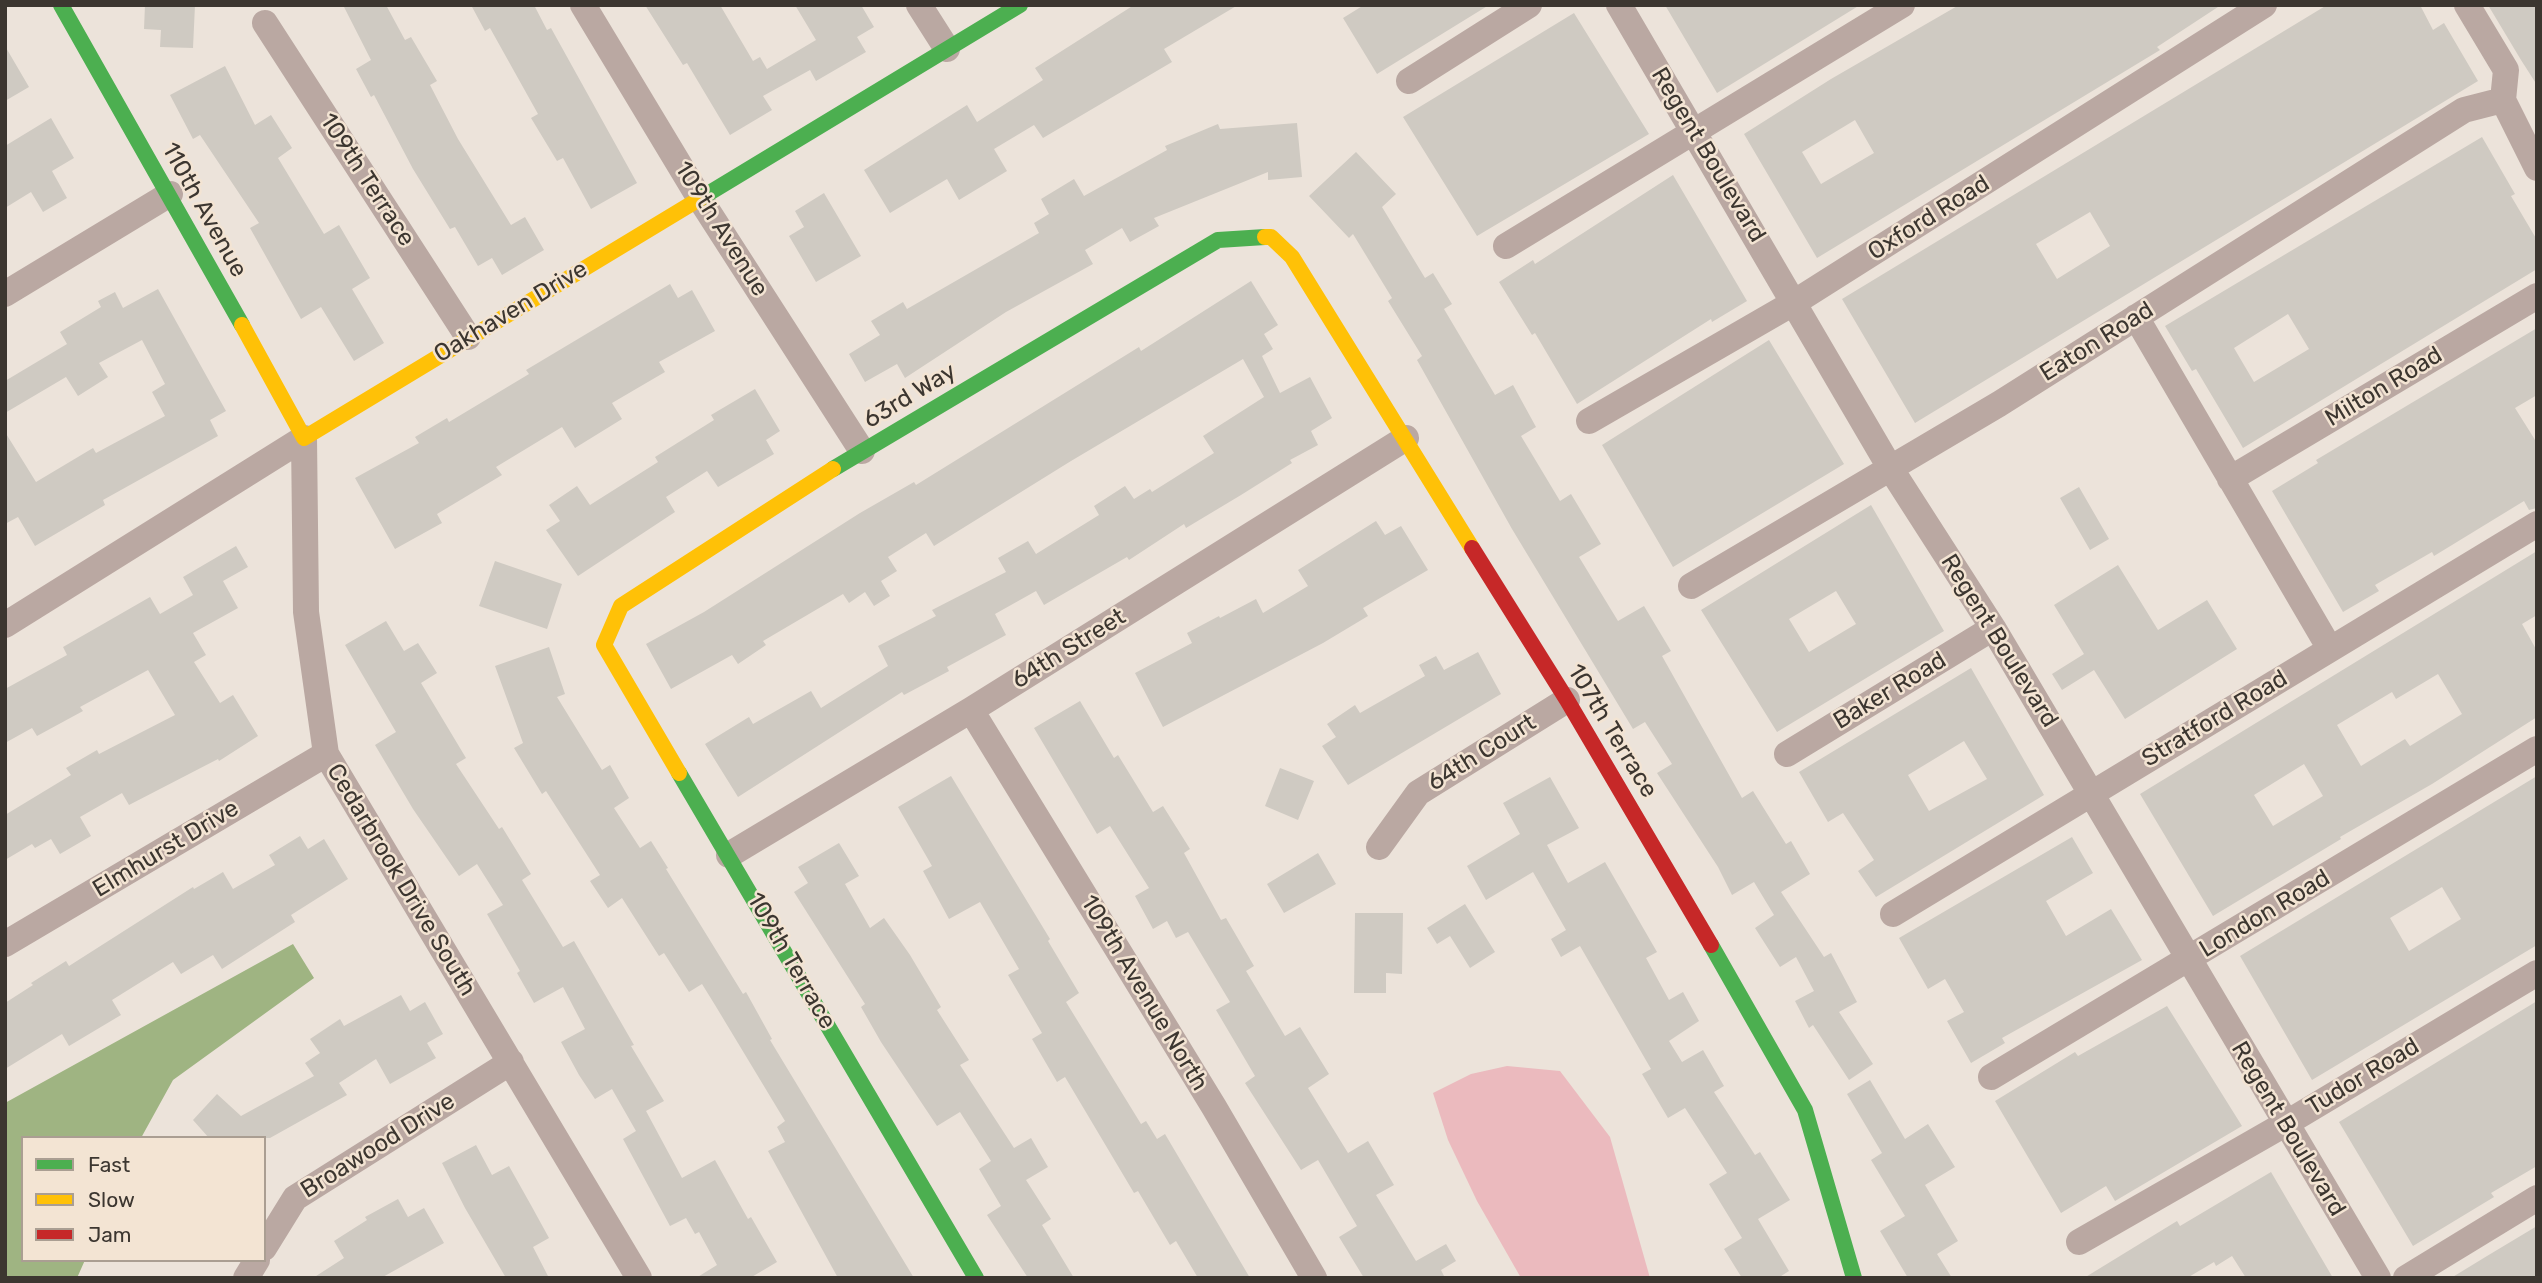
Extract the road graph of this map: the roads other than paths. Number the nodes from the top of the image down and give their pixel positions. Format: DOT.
graph roads {
  1 [pos="61,5"];
  2 [pos="583,5"];
  3 [pos="919,5"];
  4 [pos="1020,5"];
  5 [pos="1529,5"];
  6 [pos="1619,5"];
  7 [pos="1902,5"];
  8 [pos="2264,5"];
  9 [pos="2468,5"];
  10 [pos="265,23"];
  11 [pos="947,49"];
  12 [pos="1409,81"];
  13 [pos="2503,100"];
  14 [pos="1696,133"];
  15 [pos="2537,168"];
  16 [pos="170,194"];
  17 [pos="701,199"];
  18 [pos="1271,237"];
  19 [pos="1506,246"];
  20 [pos="5,294"];
  21 [pos="2537,296"];
  22 [pos="1795,302"];
  23 [pos="2136,317"];
  24 [pos="468,337"];
  25 [pos="1589,421"];
  26 [pos="304,438"];
  27 [pos="1406,438"];
  28 [pos="862,451"];
  29 [pos="1889,466"];
  30 [pos="2230,479"];
  31 [pos="2537,524"];
  32 [pos="1691,586"];
  33 [pos="5,625"];
  34 [pos="1993,628"];
  35 [pos="604,645"];
  36 [pos="2330,649"];
  37 [pos="1567,700"];
  38 [pos="971,709"];
  39 [pos="2537,749"];
  40 [pos="326,754"];
  41 [pos="1787,754"];
  42 [pos="2092,794"];
  43 [pos="1379,847"];
  44 [pos="729,855"];
  45 [pos="1893,914"];
  46 [pos="5,944"];
  47 [pos="2189,960"];
  48 [pos="2537,973"];
  49 [pos="510,1062"];
  50 [pos="1991,1077"];
  51 [pos="2284,1124"];
  52 [pos="2537,1198"];
  53 [pos="2080,1242"];
  54 [pos="266,1245"];
  55 [pos="256,1262"];
  56 [pos="246,1278"];
  57 [pos="639,1278"];
  58 [pos="976,1278"];
  59 [pos="1314,1278"];
  60 [pos="1854,1278"];
  61 [pos="2378,1278"];
  62 [pos="2406,1278"];
  1 -- 16 [label="street, 110th Avenue"];
  2 -- 17 [label="street, 109th Avenue"];
  3 -- 11 [label="street"];
  4 -- 11 [label="street, Oakhaven Drive"];
  5 -- 12 [label="street"];
  6 -- 14 [label="street, Regent Boulevard"];
  7 -- 14 [label="street"];
  8 -- 22 [label="street, Oxford Road"];
  9 -- 13 [label="street"];
  10 -- 24 [label="street, 109th Terrace"];
  11 -- 17 [label="street, Oakhaven Drive"];
  13 -- 15 [label="street"];
  13 -- 23 [label="street, Eaton Road"];
  14 -- 19 [label="street"];
  14 -- 22 [label="street, Regent Boulevard"];
  16 -- 20 [label="street"];
  16 -- 26 [label="street, 110th Avenue"];
  17 -- 24 [label="street, Oakhaven Drive"];
  17 -- 28 [label="street, 109th Avenue"];
  18 -- 27 [label="street, 107th Terrace"];
  18 -- 28 [label="street, 63rd Way"];
  21 -- 30 [label="street, Milton Road"];
  22 -- 25 [label="street, Oxford Road"];
  22 -- 29 [label="street, Regent Boulevard"];
  23 -- 29 [label="street, Eaton Road"];
  23 -- 30 [label="street"];
  24 -- 26 [label="street, Oakhaven Drive"];
  26 -- 33 [label="street, Oakhaven Drive"];
  26 -- 40 [label="street, Cedarbrook Drive South"];
  27 -- 37 [label="street, 107th Terrace"];
  27 -- 38 [label="street, 64th Street"];
  28 -- 35 [label="street, 63rd Way"];
  29 -- 32 [label="street, Eaton Road"];
  29 -- 34 [label="street, Regent Boulevard"];
  30 -- 36 [label="street"];
  31 -- 36 [label="street, Stratford Road"];
  34 -- 41 [label="street, Baker Road"];
  34 -- 42 [label="street, Regent Boulevard"];
  35 -- 44 [label="street, 109th Terrace"];
  36 -- 42 [label="street, Stratford Road"];
  37 -- 43 [label="street, 64th Court"];
  37 -- 60 [label="street, 107th Terrace"];
  38 -- 44 [label="street, 64th Street"];
  38 -- 59 [label="street, 109th Avenue North"];
  39 -- 47 [label="street, London Road"];
  40 -- 46 [label="street, Elmhurst Drive"];
  40 -- 49 [label="street, Cedarbrook Drive South"];
  42 -- 45 [label="street, Stratford Road"];
  42 -- 47 [label="street, Regent Boulevard"];
  44 -- 58 [label="street, 109th Terrace"];
  47 -- 50 [label="street, London Road"];
  47 -- 51 [label="street, Regent Boulevard"];
  48 -- 51 [label="street, Tudor Road"];
  49 -- 54 [label="street, Broawood Drive"];
  49 -- 57 [label="street, Cedarbrook Drive South"];
  51 -- 53 [label="street, Tudor Road"];
  51 -- 61 [label="street, Regent Boulevard"];
  52 -- 62 [label="street"];
  55 -- 56 [label="street"];
}
